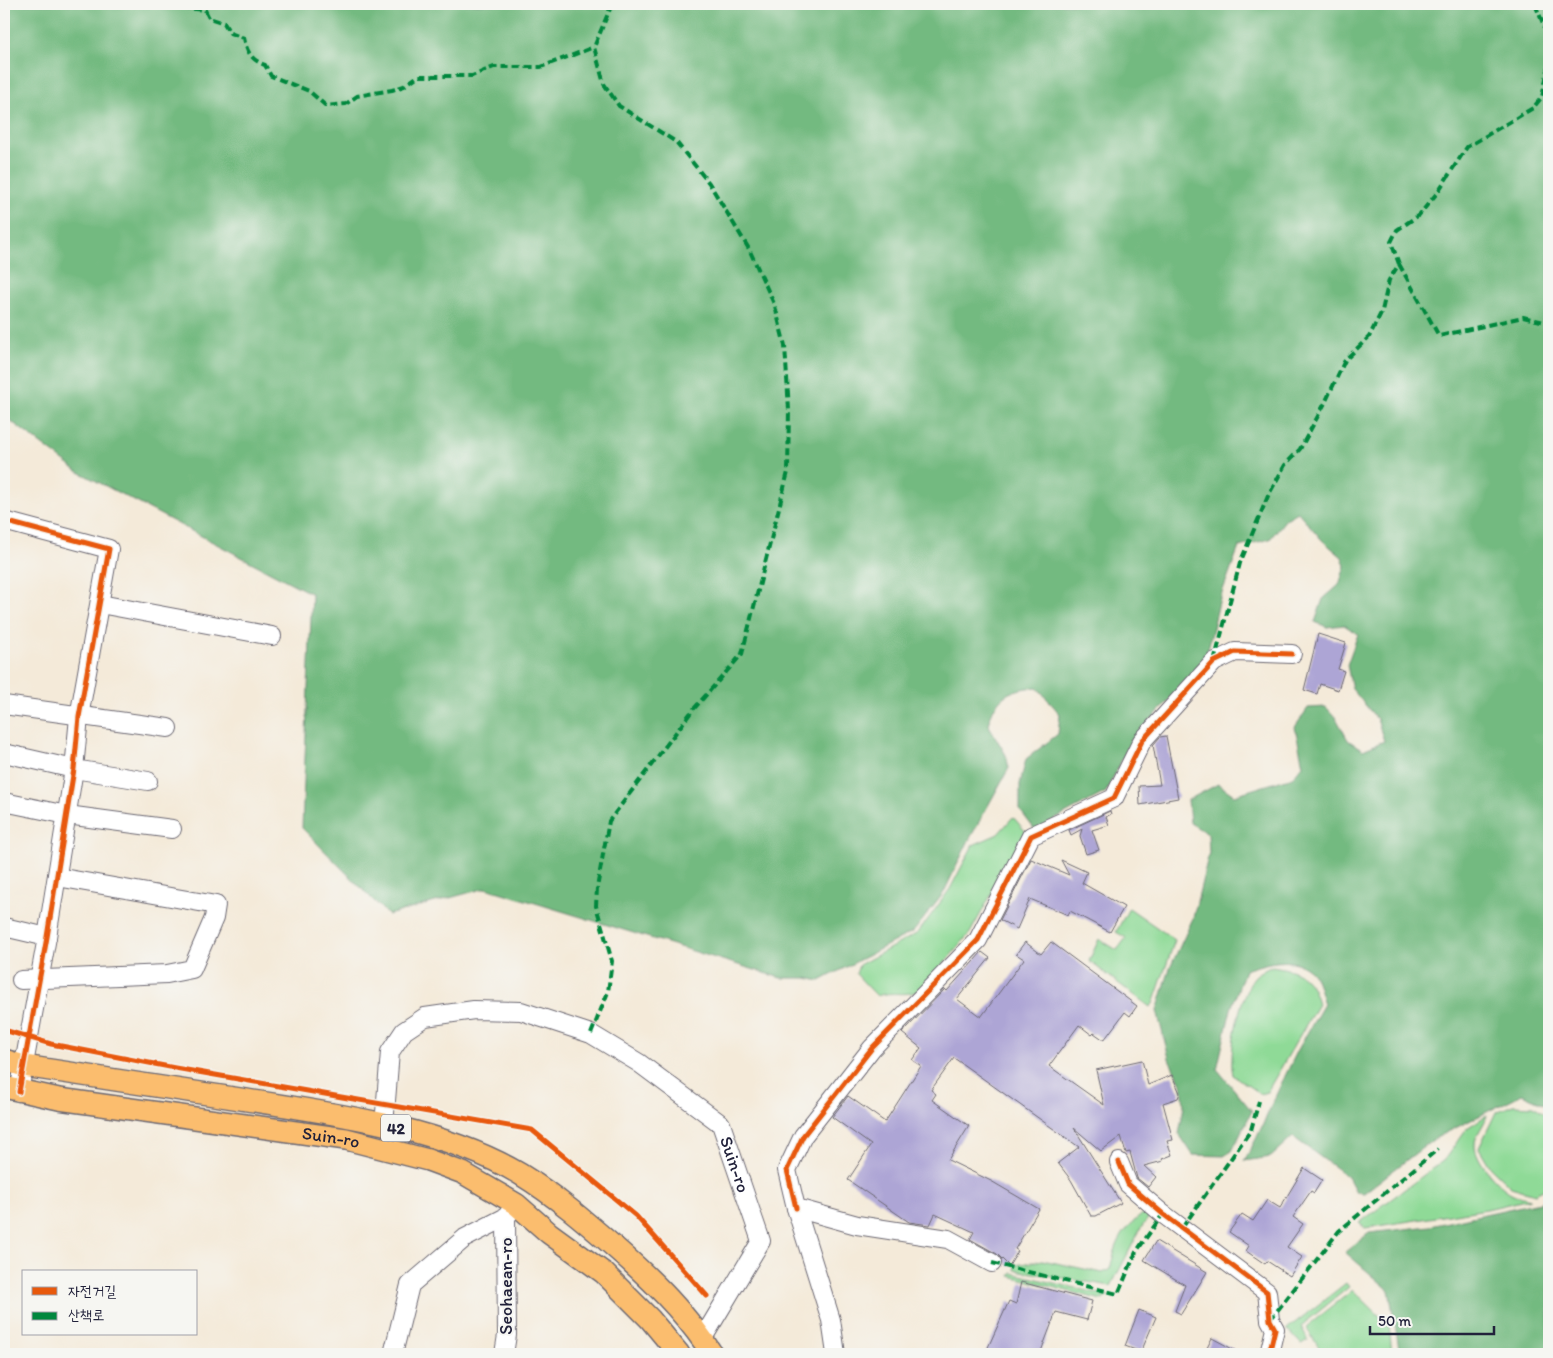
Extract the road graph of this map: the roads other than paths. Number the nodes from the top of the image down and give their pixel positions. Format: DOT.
graph roads {
  1 [pos="4,521"];
  2 [pos="100,604"];
  3 [pos="272,636"];
  4 [pos="1292,654"];
  5 [pos="4,705"];
  6 [pos="79,717"];
  7 [pos="168,728"];
  8 [pos="4,753"];
  9 [pos="74,769"];
  10 [pos="148,781"];
  11 [pos="4,802"];
  12 [pos="67,815"];
  13 [pos="172,829"];
  14 [pos="57,877"];
  15 [pos="4,928"];
  16 [pos="47,937"];
  17 [pos="40,979"];
  18 [pos="22,980"];
  19 [pos="4,1060"];
  20 [pos="24,1066"];
  21 [pos="11,1089"];
  22 [pos="384,1125"];
  23 [pos="1119,1162"];
  24 [pos="796,1208"];
  25 [pos="511,1211"];
  26 [pos="992,1263"];
  27 [pos="708,1346"];
  28 [pos="393,1354"];
  29 [pos="504,1354"];
  30 [pos="679,1354"];
  31 [pos="836,1354"];
  32 [pos="1269,1354"];
  1 -- 2 [label="street"];
  2 -- 3 [label="street"];
  2 -- 6 [label="street"];
  4 -- 24 [label="street"];
  5 -- 6 [label="street"];
  6 -- 7 [label="street"];
  6 -- 9 [label="street"];
  8 -- 9 [label="street"];
  9 -- 10 [label="street"];
  9 -- 12 [label="street"];
  11 -- 12 [label="street"];
  12 -- 13 [label="street"];
  12 -- 14 [label="street"];
  14 -- 16 [label="street"];
  14 -- 17 [label="street"];
  15 -- 16 [label="street"];
  16 -- 17 [label="street"];
  17 -- 18 [label="street"];
  17 -- 20 [label="street"];
  19 -- 20 [label="main road, Suin-ro / 42"];
  20 -- 21 [label="street"];
  20 -- 22 [label="main road, Suin-ro / 42"];
  21 -- 25 [label="main road, Suin-ro / 42"];
  22 -- 27 [label="main road, Suin-ro / 42"];
  22 -- 27 [label="street, Suin-ro"];
  23 -- 32 [label="street"];
  24 -- 26 [label="street"];
  24 -- 31 [label="street"];
  25 -- 28 [label="street"];
  25 -- 29 [label="street, Seohaean-ro"];
  25 -- 30 [label="main road, Suin-ro / 42"];
}
